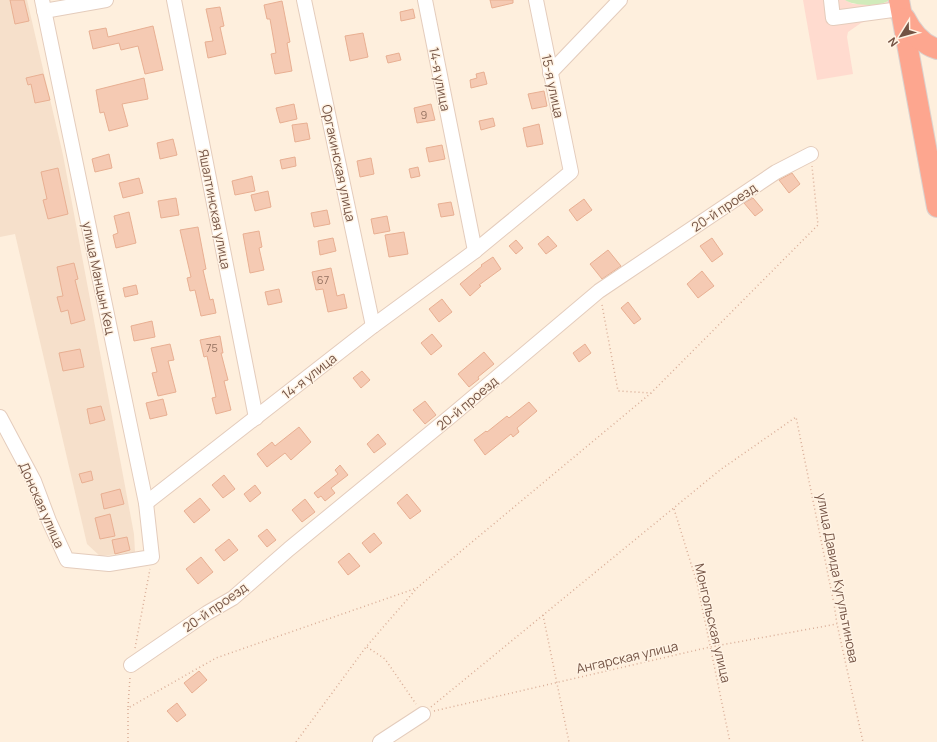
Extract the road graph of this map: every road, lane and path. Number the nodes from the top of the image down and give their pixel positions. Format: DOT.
graph roads {
  1 [pos="106,0"];
  2 [pos="174,0"];
  3 [pos="304,0"];
  4 [pos="425,0"];
  5 [pos="536,0"];
  6 [pos="620,0"];
  7 [pos="831,0"];
  8 [pos="899,4"];
  9 [pos="43,6"];
  10 [pos="937,49"];
  11 [pos="550,73"];
  12 [pos="811,154"];
  13 [pos="571,172"];
  14 [pos="937,207"];
  15 [pos="475,251"];
  16 [pos="599,291"];
  17 [pos="373,326"];
  18 [pos="651,393"];
  19 [pos="0,417"];
  20 [pos="256,418"];
  21 [pos="146,503"];
  22 [pos="674,508"];
  23 [pos="152,557"];
  24 [pos="418,587"];
  25 [pos="543,616"];
  26 [pos="837,624"];
  27 [pos="366,647"];
  28 [pos="710,647"];
  29 [pos="132,665"];
  30 [pos="557,682"];
  31 [pos="128,708"];
  32 [pos="423,714"];
  33 [pos="128,742"];
  34 [pos="296,742"];
  35 [pos="380,742"];
  36 [pos="569,742"];
  37 [pos="730,742"];
  38 [pos="863,742"];
  1 -- 9 [label="street"];
  2 -- 20 [label="street, Яшалтинская улица"];
  3 -- 17 [label="street, Оргакинская улица"];
  4 -- 15 [label="street, 14-я улица"];
  5 -- 11 [label="street, 15-я улица"];
  6 -- 11 [label="street"];
  7 -- 8 [label="street"];
  8 -- 10 [label="highway"];
  8 -- 14 [label="highway"];
  9 -- 21 [label="street, улица Манцын Кец"];
  11 -- 13 [label="street, 15-я улица"];
  12 -- 16 [label="street, 20-й проезд"];
  12 -- 18 [label="path"];
  13 -- 15 [label="street, 14-я улица"];
  15 -- 17 [label="street, 14-я улица"];
  16 -- 18 [label="path"];
  16 -- 29 [label="street, 20-й проезд"];
  17 -- 20 [label="street, 14-я улица"];
  18 -- 24 [label="path"];
  19 -- 23 [label="street, Донская улица"];
  20 -- 21 [label="street, 14-я улица"];
  21 -- 23 [label="street, улица Манцын Кец"];
  22 -- 25 [label="path"];
  22 -- 26 [label="path, улица Давида Кугультинова"];
  22 -- 28 [label="path, Монгольская улица"];
  23 -- 29 [label="path"];
  24 -- 27 [label="path"];
  24 -- 31 [label="path"];
  25 -- 30 [label="path"];
  25 -- 32 [label="path"];
  26 -- 28 [label="path, Ангарская улица"];
  26 -- 38 [label="path, улица Давида Кугультинова"];
  27 -- 32 [label="path"];
  27 -- 34 [label="path"];
  28 -- 30 [label="path, Ангарская улица"];
  28 -- 37 [label="path, Монгольская улица"];
  29 -- 31 [label="path"];
  30 -- 32 [label="path, Ангарская улица"];
  30 -- 36 [label="path"];
  31 -- 33 [label="path"];
  32 -- 35 [label="street"];
}
